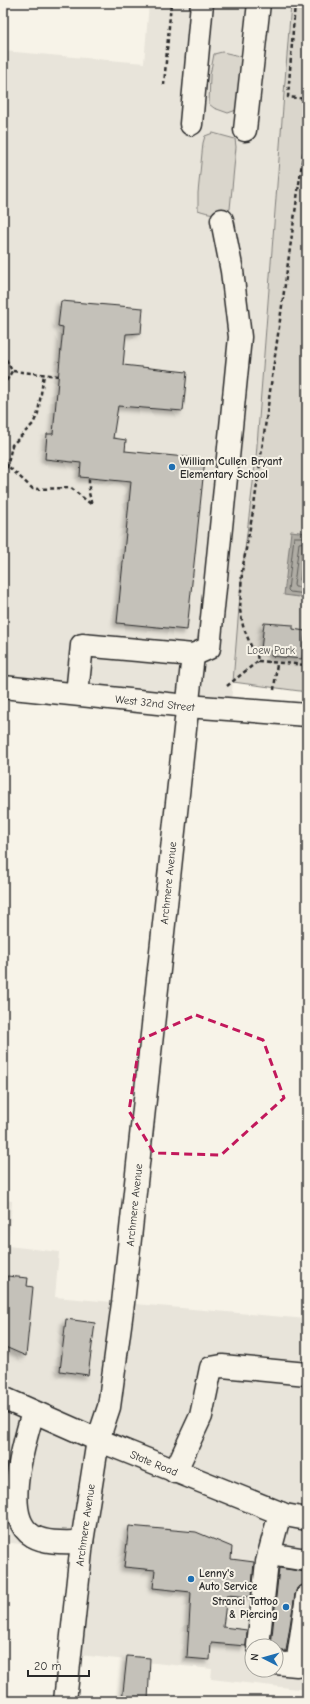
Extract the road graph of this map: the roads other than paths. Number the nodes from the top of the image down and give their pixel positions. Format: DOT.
graph roads {
  1 [pos="202,3"];
  2 [pos="259,3"];
  3 [pos="191,124"];
  4 [pos="245,130"];
  5 [pos="222,220"];
  6 [pos="193,655"];
  7 [pos="3,686"];
  8 [pos="77,694"];
  9 [pos="186,706"];
  10 [pos="307,716"];
  11 [pos="307,1374"];
  12 [pos="3,1398"];
  13 [pos="33,1412"];
  14 [pos="98,1440"];
  15 [pos="175,1472"];
  16 [pos="280,1513"];
  17 [pos="307,1518"];
  18 [pos="82,1542"];
  19 [pos="269,1554"];
  20 [pos="307,1560"];
  21 [pos="307,1596"];
  22 [pos="259,1638"];
  23 [pos="284,1663"];
  24 [pos="65,1701"];
  1 -- 3 [label="street"];
  2 -- 4 [label="street"];
  5 -- 6 [label="street"];
  6 -- 8 [label="street"];
  6 -- 9 [label="street, Archmere Avenue"];
  7 -- 8 [label="street, West 32nd Street"];
  8 -- 9 [label="street, West 32nd Street"];
  9 -- 10 [label="street, West 32nd Street"];
  9 -- 14 [label="street, Archmere Avenue"];
  11 -- 15 [label="street"];
  12 -- 13 [label="street, State Road"];
  13 -- 14 [label="street, State Road"];
  13 -- 18 [label="street"];
  14 -- 15 [label="street, State Road"];
  14 -- 18 [label="street, Archmere Avenue"];
  15 -- 16 [label="street, State Road"];
  16 -- 17 [label="street, State Road"];
  16 -- 19 [label="street"];
  18 -- 24 [label="street, Archmere Avenue"];
  19 -- 20 [label="street"];
  19 -- 22 [label="street"];
  21 -- 23 [label="street"];
}
